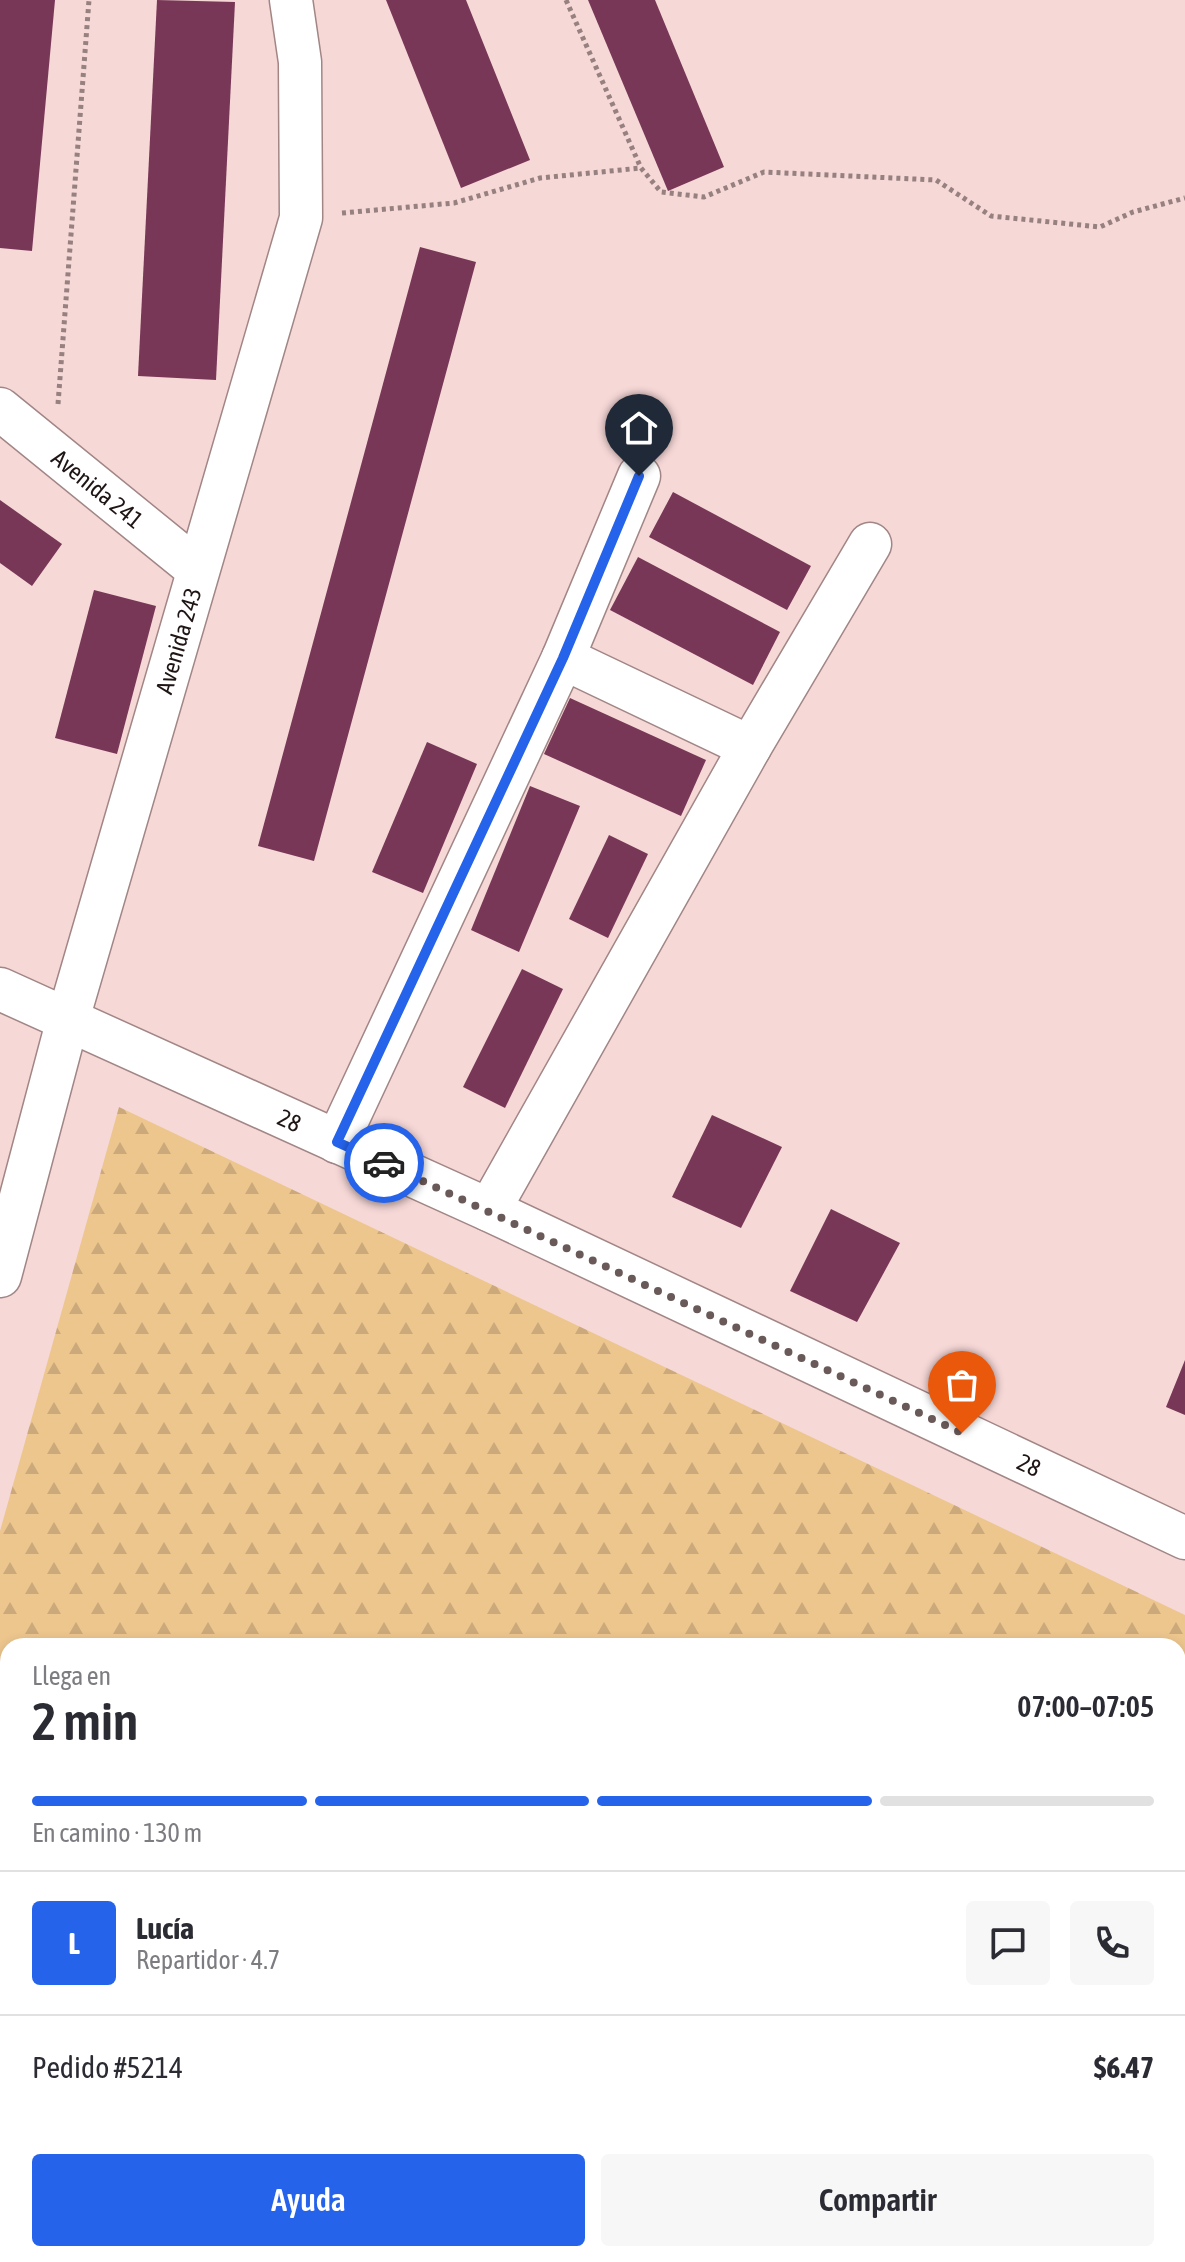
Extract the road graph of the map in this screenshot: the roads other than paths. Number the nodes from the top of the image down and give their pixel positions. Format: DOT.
graph roads {
  1 [pos="291,0"];
  2 [pos="0,409"];
  3 [pos="639,476"];
  4 [pos="870,544"];
  5 [pos="197,569"];
  6 [pos="563,658"];
  7 [pos="750,747"];
  8 [pos="0,989"];
  9 [pos="68,1019"];
  10 [pos="337,1142"];
  11 [pos="489,1210"];
  12 [pos="0,1276"];
  13 [pos="1185,1538"];
  1 -- 5 [label="street, Avenida 243"];
  2 -- 5 [label="street, Avenida 241"];
  3 -- 6 [label="street"];
  4 -- 7 [label="street"];
  5 -- 9 [label="street, Avenida 243"];
  6 -- 7 [label="street"];
  6 -- 10 [label="street"];
  7 -- 11 [label="street"];
  8 -- 9 [label="street, 28"];
  9 -- 10 [label="street, 28"];
  9 -- 12 [label="street, Avenida 243"];
  10 -- 11 [label="street, 28"];
  11 -- 13 [label="street, 28"];
}
